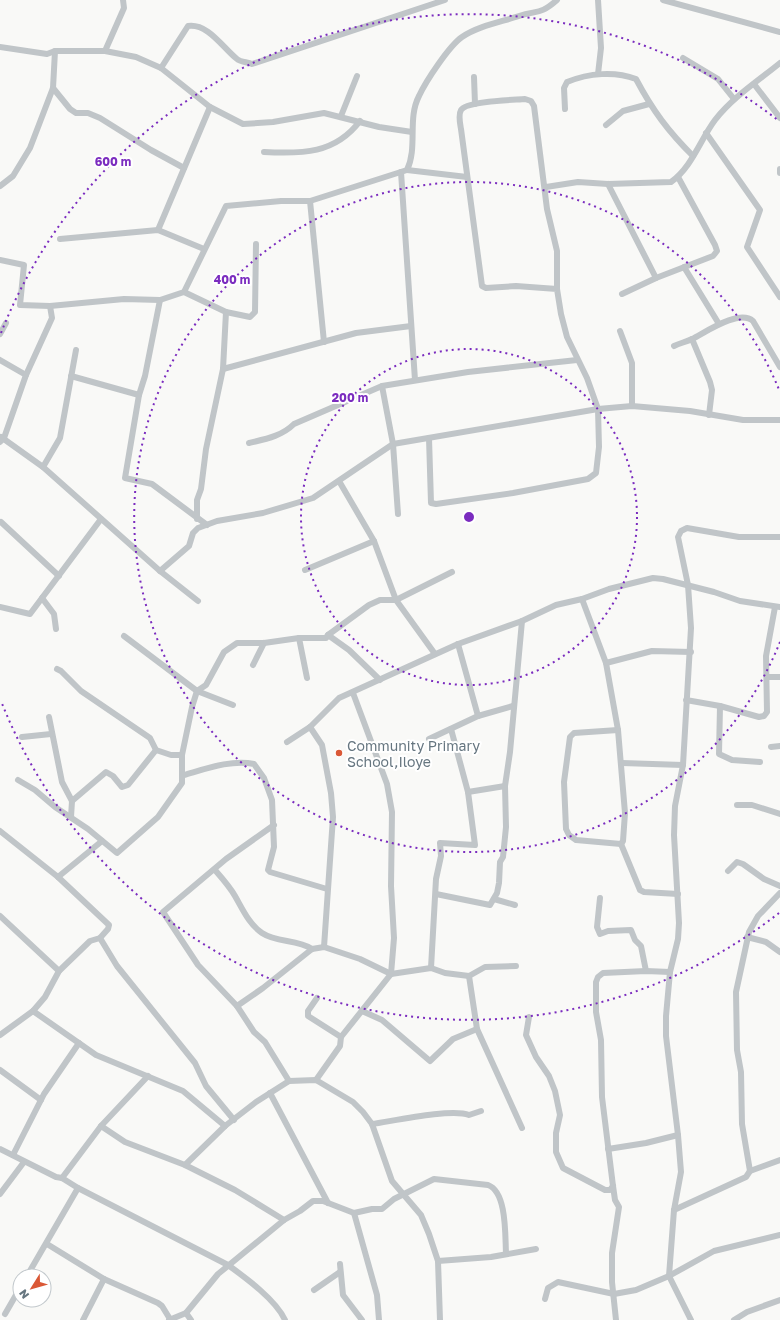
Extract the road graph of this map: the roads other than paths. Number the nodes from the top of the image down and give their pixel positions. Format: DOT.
graph roads {
  1 [pos="123,0"];
  2 [pos="445,0"];
  3 [pos="557,0"];
  4 [pos="598,0"];
  5 [pos="663,0"];
  6 [pos="674,1"];
  7 [pos="780,32"];
  8 [pos="0,47"];
  9 [pos="55,51"];
  10 [pos="105,51"];
  11 [pos="683,58"];
  12 [pos="780,63"];
  13 [pos="161,68"];
  14 [pos="598,74"];
  15 [pos="357,76"];
  16 [pos="474,77"];
  17 [pos="754,84"];
  18 [pos="53,88"];
  19 [pos="734,99"];
  20 [pos="475,104"];
  21 [pos="649,104"];
  22 [pos="210,107"];
  23 [pos="565,109"];
  24 [pos="342,116"];
  25 [pos="780,118"];
  26 [pos="360,121"];
  27 [pos="606,126"];
  28 [pos="412,132"];
  29 [pos="706,133"];
  30 [pos="264,152"];
  31 [pos="693,156"];
  32 [pos="184,168"];
  33 [pos="780,169"];
  34 [pos="404,171"];
  35 [pos="780,172"];
  36 [pos="467,177"];
  37 [pos="678,177"];
  38 [pos="608,184"];
  39 [pos="0,186"];
  40 [pos="546,187"];
  41 [pos="310,201"];
  42 [pos="158,230"];
  43 [pos="60,239"];
  44 [pos="256,244"];
  45 [pos="204,249"];
  46 [pos="0,260"];
  47 [pos="684,267"];
  48 [pos="656,278"];
  49 [pos="557,289"];
  50 [pos="184,292"];
  51 [pos="622,294"];
  52 [pos="780,297"];
  53 [pos="160,300"];
  54 [pos="50,306"];
  55 [pos="226,312"];
  56 [pos="6,323"];
  57 [pos="718,324"];
  58 [pos="411,326"];
  59 [pos="620,331"];
  60 [pos="0,334"];
  61 [pos="692,339"];
  62 [pos="324,342"];
  63 [pos="674,346"];
  64 [pos="76,350"];
  65 [pos="0,360"];
  66 [pos="576,360"];
  67 [pos="780,367"];
  68 [pos="222,369"];
  69 [pos="26,375"];
  70 [pos="71,376"];
  71 [pos="415,380"];
  72 [pos="382,386"];
  73 [pos="139,394"];
  74 [pos="632,406"];
  75 [pos="598,409"];
  76 [pos="709,415"];
  77 [pos="780,420"];
  78 [pos="429,438"];
  79 [pos="1,439"];
  80 [pos="249,443"];
  81 [pos="393,444"];
  82 [pos="43,467"];
  83 [pos="339,482"];
  84 [pos="398,514"];
  85 [pos="101,519"];
  86 [pos="197,519"];
  87 [pos="0,522"];
  88 [pos="207,525"];
  89 [pos="780,537"];
  90 [pos="374,541"];
  91 [pos="305,570"];
  92 [pos="160,571"];
  93 [pos="452,572"];
  94 [pos="59,576"];
  95 [pos="688,585"];
  96 [pos="42,598"];
  97 [pos="396,600"];
  98 [pos="582,600"];
  99 [pos="198,601"];
  100 [pos="0,607"];
  101 [pos="777,607"];
  102 [pos="522,621"];
  103 [pos="56,629"];
  104 [pos="328,635"];
  105 [pos="124,636"];
  106 [pos="299,638"];
  107 [pos="264,642"];
  108 [pos="458,644"];
  109 [pos="691,652"];
  110 [pos="435,654"];
  111 [pos="606,663"];
  112 [pos="253,665"];
  113 [pos="57,669"];
  114 [pos="767,677"];
  115 [pos="780,677"];
  116 [pos="307,678"];
  117 [pos="380,680"];
  118 [pos="196,691"];
  119 [pos="353,692"];
  120 [pos="686,700"];
  121 [pos="233,706"];
  122 [pos="513,706"];
  123 [pos="720,706"];
  124 [pos="478,716"];
  125 [pos="50,717"];
  126 [pos="310,727"];
  127 [pos="451,729"];
  128 [pos="618,730"];
  129 [pos="52,734"];
  130 [pos="22,737"];
  131 [pos="430,739"];
  132 [pos="287,742"];
  133 [pos="771,746"];
  134 [pos="780,746"];
  135 [pos="156,750"];
  136 [pos="182,755"];
  137 [pos="760,762"];
  138 [pos="622,763"];
  139 [pos="683,765"];
  140 [pos="184,775"];
  141 [pos="18,780"];
  142 [pos="505,786"];
  143 [pos="468,792"];
  144 [pos="72,802"];
  145 [pos="737,806"];
  146 [pos="780,814"];
  147 [pos="72,817"];
  148 [pos="274,825"];
  149 [pos="0,831"];
  150 [pos="102,841"];
  151 [pos="621,844"];
  152 [pos="215,870"];
  153 [pos="728,871"];
  154 [pos="58,877"];
  155 [pos="780,886"];
  156 [pos="327,889"];
  157 [pos="780,893"];
  158 [pos="436,894"];
  159 [pos="678,894"];
  160 [pos="600,898"];
  161 [pos="494,899"];
  162 [pos="515,905"];
  163 [pos="0,916"];
  164 [pos="747,937"];
  165 [pos="100,938"];
  166 [pos="324,947"];
  167 [pos="312,949"];
  168 [pos="780,952"];
  169 [pos="516,966"];
  170 [pos="431,968"];
  171 [pos="646,970"];
  172 [pos="60,971"];
  173 [pos="670,972"];
  174 [pos="391,974"];
  175 [pos="469,976"];
  176 [pos="317,998"];
  177 [pos="237,1006"];
  178 [pos="33,1011"];
  179 [pos="362,1011"];
  180 [pos="529,1017"];
  181 [pos="477,1029"];
  182 [pos="0,1035"];
  183 [pos="342,1037"];
  184 [pos="79,1044"];
  185 [pos="0,1070"];
  186 [pos="148,1076"];
  187 [pos="316,1080"];
  188 [pos="289,1082"];
  189 [pos="270,1093"];
  190 [pos="40,1100"];
  191 [pos="481,1111"];
  192 [pos="234,1120"];
  193 [pos="372,1124"];
  194 [pos="101,1126"];
  195 [pos="225,1126"];
  196 [pos="522,1128"];
  197 [pos="678,1135"];
  198 [pos="608,1148"];
  199 [pos="0,1149"];
  200 [pos="13,1155"];
  201 [pos="780,1160"];
  202 [pos="24,1162"];
  203 [pos="186,1165"];
  204 [pos="750,1171"];
  205 [pos="62,1178"];
  206 [pos="78,1188"];
  207 [pos="612,1190"];
  208 [pos="0,1194"];
  209 [pos="404,1195"];
  210 [pos="328,1202"];
  211 [pos="674,1210"];
  212 [pos="354,1212"];
  213 [pos="284,1220"];
  214 [pos="780,1235"];
  215 [pos="47,1244"];
  216 [pos="536,1249"];
  217 [pos="506,1253"];
  218 [pos="438,1261"];
  219 [pos="340,1264"];
  220 [pos="228,1265"];
  221 [pos="32,1268"];
  222 [pos="340,1272"];
  223 [pos="669,1276"];
  224 [pos="104,1279"];
  225 [pos="314,1290"];
  226 [pos="614,1294"];
  227 [pos="545,1299"];
  228 [pos="780,1300"];
  229 [pos="12,1302"];
  230 [pos="186,1313"];
  231 [pos="5,1314"];
  232 [pos="83,1320"];
  233 [pos="170,1320"];
  234 [pos="191,1320"];
  235 [pos="285,1320"];
  236 [pos="362,1320"];
  237 [pos="378,1320"];
  238 [pos="440,1320"];
  239 [pos="616,1320"];
  240 [pos="691,1320"];
  241 [pos="734,1320"];
  1 -- 10 [label="street"];
  2 -- 13 [label="street"];
  3 -- 28 [label="street"];
  4 -- 14 [label="street"];
  5 -- 6 [label="street"];
  6 -- 7 [label="street"];
  8 -- 9 [label="street"];
  9 -- 10 [label="street"];
  9 -- 18 [label="street"];
  10 -- 13 [label="street"];
  11 -- 19 [label="street"];
  12 -- 17 [label="street"];
  13 -- 22 [label="street"];
  14 -- 21 [label="street"];
  14 -- 23 [label="street"];
  15 -- 24 [label="street"];
  16 -- 20 [label="street"];
  17 -- 19 [label="street"];
  17 -- 25 [label="street"];
  18 -- 32 [label="street"];
  18 -- 39 [label="street"];
  19 -- 29 [label="street"];
  20 -- 36 [label="street"];
  20 -- 40 [label="street"];
  21 -- 27 [label="street"];
  21 -- 31 [label="street"];
  22 -- 24 [label="street"];
  22 -- 32 [label="street"];
  24 -- 26 [label="street"];
  26 -- 28 [label="street"];
  26 -- 30 [label="street"];
  28 -- 34 [label="street"];
  29 -- 31 [label="street"];
  29 -- 52 [label="street"];
  31 -- 37 [label="street"];
  32 -- 42 [label="street"];
  33 -- 35 [label="street"];
  34 -- 36 [label="street"];
  34 -- 41 [label="street"];
  34 -- 58 [label="street"];
  36 -- 49 [label="street"];
  37 -- 38 [label="street"];
  37 -- 47 [label="street"];
  38 -- 40 [label="street"];
  38 -- 48 [label="street"];
  40 -- 49 [label="street"];
  41 -- 45 [label="street"];
  41 -- 62 [label="street"];
  42 -- 43 [label="street"];
  42 -- 45 [label="street"];
  44 -- 55 [label="street"];
  45 -- 50 [label="street"];
  46 -- 54 [label="street"];
  47 -- 48 [label="street"];
  47 -- 57 [label="street"];
  48 -- 51 [label="street"];
  49 -- 66 [label="street"];
  50 -- 53 [label="street"];
  50 -- 55 [label="street"];
  53 -- 54 [label="street"];
  53 -- 73 [label="street"];
  54 -- 69 [label="street"];
  55 -- 68 [label="street"];
  56 -- 60 [label="street"];
  57 -- 61 [label="street"];
  57 -- 67 [label="street"];
  58 -- 62 [label="street"];
  58 -- 71 [label="street"];
  59 -- 74 [label="street"];
  61 -- 63 [label="street"];
  61 -- 76 [label="street"];
  62 -- 68 [label="street"];
  64 -- 70 [label="street"];
  65 -- 69 [label="street"];
  66 -- 71 [label="street"];
  66 -- 75 [label="street"];
  68 -- 86 [label="street"];
  69 -- 79 [label="street"];
  70 -- 73 [label="street"];
  70 -- 82 [label="street"];
  71 -- 72 [label="street"];
  72 -- 80 [label="street"];
  72 -- 81 [label="street"];
  73 -- 86 [label="street"];
  74 -- 75 [label="street"];
  74 -- 76 [label="street"];
  75 -- 78 [label="street"];
  75 -- 78 [label="street"];
  76 -- 77 [label="street"];
  78 -- 81 [label="street"];
  79 -- 82 [label="street"];
  81 -- 83 [label="street"];
  81 -- 84 [label="street"];
  82 -- 85 [label="street"];
  83 -- 88 [label="street"];
  83 -- 90 [label="street"];
  85 -- 92 [label="street"];
  85 -- 94 [label="street"];
  86 -- 88 [label="street"];
  87 -- 94 [label="street"];
  88 -- 92 [label="street"];
  89 -- 95 [label="street"];
  90 -- 91 [label="street"];
  90 -- 97 [label="street"];
  92 -- 99 [label="street"];
  93 -- 97 [label="street"];
  94 -- 96 [label="street"];
  95 -- 98 [label="street"];
  95 -- 101 [label="street"];
  95 -- 109 [label="street"];
  96 -- 100 [label="street"];
  96 -- 103 [label="street"];
  97 -- 104 [label="street"];
  97 -- 110 [label="street"];
  98 -- 102 [label="street"];
  98 -- 111 [label="street"];
  101 -- 114 [label="street"];
  102 -- 108 [label="street"];
  102 -- 122 [label="street"];
  104 -- 106 [label="street"];
  104 -- 117 [label="street"];
  105 -- 118 [label="street"];
  106 -- 107 [label="street"];
  106 -- 116 [label="street"];
  107 -- 112 [label="street"];
  107 -- 118 [label="street"];
  108 -- 110 [label="street"];
  108 -- 124 [label="street"];
  109 -- 111 [label="street"];
  109 -- 120 [label="street"];
  110 -- 117 [label="street"];
  111 -- 128 [label="street"];
  113 -- 135 [label="street"];
  114 -- 115 [label="street"];
  114 -- 123 [label="street"];
  117 -- 119 [label="street"];
  118 -- 121 [label="street"];
  118 -- 136 [label="street"];
  119 -- 126 [label="street"];
  119 -- 174 [label="street"];
  120 -- 123 [label="street"];
  120 -- 139 [label="street"];
  122 -- 124 [label="street"];
  122 -- 142 [label="street"];
  123 -- 137 [label="street"];
  124 -- 127 [label="street"];
  125 -- 129 [label="street"];
  126 -- 132 [label="street"];
  126 -- 156 [label="street"];
  127 -- 131 [label="street"];
  127 -- 143 [label="street"];
  128 -- 138 [label="street"];
  128 -- 151 [label="street"];
  129 -- 130 [label="street"];
  129 -- 144 [label="street"];
  133 -- 134 [label="street"];
  135 -- 136 [label="street"];
  135 -- 144 [label="street"];
  136 -- 140 [label="street"];
  138 -- 139 [label="street"];
  138 -- 151 [label="street"];
  139 -- 159 [label="street"];
  140 -- 148 [label="street"];
  140 -- 150 [label="street"];
  141 -- 147 [label="street"];
  142 -- 143 [label="street"];
  142 -- 161 [label="street"];
  143 -- 158 [label="street"];
  144 -- 147 [label="street"];
  145 -- 146 [label="street"];
  147 -- 150 [label="street"];
  148 -- 152 [label="street"];
  148 -- 156 [label="street"];
  149 -- 154 [label="street"];
  150 -- 154 [label="street"];
  151 -- 159 [label="street"];
  152 -- 167 [label="street"];
  152 -- 177 [label="street"];
  153 -- 155 [label="street"];
  154 -- 165 [label="street"];
  156 -- 166 [label="street"];
  157 -- 164 [label="street"];
  158 -- 161 [label="street"];
  158 -- 170 [label="street"];
  159 -- 173 [label="street"];
  160 -- 171 [label="street"];
  161 -- 162 [label="street"];
  163 -- 172 [label="street"];
  164 -- 168 [label="street"];
  164 -- 204 [label="street"];
  165 -- 172 [label="street"];
  165 -- 192 [label="street"];
  166 -- 167 [label="street"];
  166 -- 174 [label="street"];
  167 -- 177 [label="street"];
  169 -- 175 [label="street"];
  170 -- 174 [label="street"];
  170 -- 175 [label="street"];
  171 -- 173 [label="street"];
  171 -- 198 [label="street"];
  172 -- 178 [label="street"];
  173 -- 197 [label="street"];
  174 -- 179 [label="street"];
  175 -- 181 [label="street"];
  176 -- 183 [label="street"];
  177 -- 188 [label="street"];
  178 -- 182 [label="street"];
  178 -- 184 [label="street"];
  179 -- 181 [label="street"];
  179 -- 183 [label="street"];
  180 -- 207 [label="street"];
  181 -- 196 [label="street"];
  183 -- 187 [label="street"];
  184 -- 186 [label="street"];
  184 -- 190 [label="street"];
  185 -- 190 [label="street"];
  186 -- 194 [label="street"];
  186 -- 195 [label="street"];
  187 -- 188 [label="street"];
  187 -- 193 [label="street"];
  188 -- 189 [label="street"];
  189 -- 192 [label="street"];
  189 -- 210 [label="street"];
  190 -- 200 [label="street"];
  191 -- 193 [label="street"];
  192 -- 195 [label="street"];
  193 -- 209 [label="street"];
  194 -- 203 [label="street"];
  194 -- 205 [label="street"];
  195 -- 203 [label="street"];
  197 -- 198 [label="street"];
  197 -- 211 [label="street"];
  198 -- 207 [label="street"];
  199 -- 200 [label="street"];
  200 -- 202 [label="street"];
  201 -- 204 [label="street"];
  202 -- 205 [label="street"];
  202 -- 208 [label="street"];
  203 -- 213 [label="street"];
  204 -- 211 [label="street"];
  205 -- 206 [label="street"];
  206 -- 215 [label="street"];
  206 -- 220 [label="street"];
  207 -- 226 [label="street"];
  209 -- 212 [label="street"];
  209 -- 217 [label="street"];
  209 -- 218 [label="street"];
  210 -- 212 [label="street"];
  210 -- 213 [label="street"];
  211 -- 223 [label="street"];
  212 -- 237 [label="street"];
  213 -- 220 [label="street"];
  214 -- 223 [label="street"];
  215 -- 221 [label="street"];
  215 -- 224 [label="street"];
  216 -- 217 [label="street"];
  217 -- 218 [label="street"];
  218 -- 238 [label="street"];
  219 -- 222 [label="street"];
  220 -- 230 [label="street"];
  220 -- 235 [label="street"];
  222 -- 225 [label="street"];
  222 -- 236 [label="street"];
  223 -- 226 [label="street"];
  223 -- 240 [label="street"];
  224 -- 232 [label="street"];
  224 -- 233 [label="street"];
  226 -- 227 [label="street"];
  226 -- 239 [label="street"];
  228 -- 241 [label="street"];
  229 -- 231 [label="street"];
  230 -- 233 [label="street"];
  230 -- 234 [label="street"];
}
